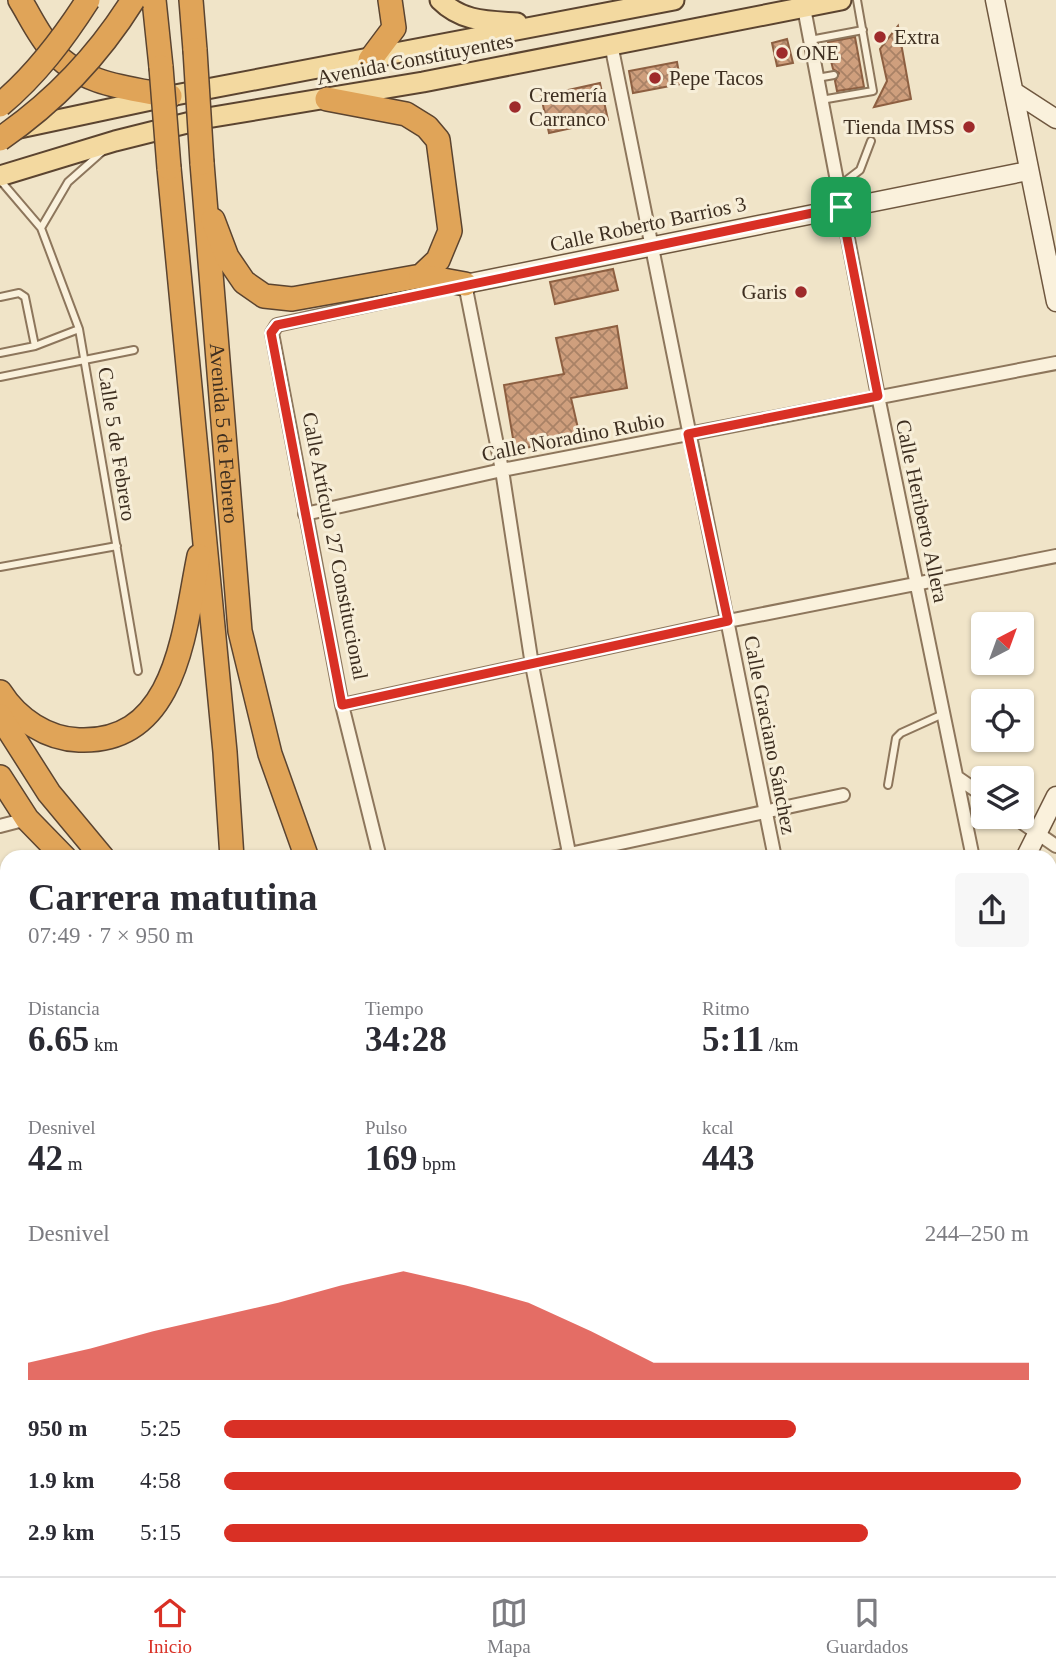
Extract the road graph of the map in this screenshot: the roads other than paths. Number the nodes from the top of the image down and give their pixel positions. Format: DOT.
graph roads {
  1 [pos="20,0"];
  2 [pos="88,0"];
  3 [pos="133,0"];
  4 [pos="154,0"];
  5 [pos="191,0"];
  6 [pos="198,0"];
  7 [pos="390,0"];
  8 [pos="440,0"];
  9 [pos="674,0"];
  10 [pos="841,0"];
  11 [pos="857,0"];
  12 [pos="995,0"];
  13 [pos="605,6"];
  14 [pos="804,8"];
  15 [pos="546,24"];
  16 [pos="863,30"];
  17 [pos="195,40"];
  18 [pos="810,40"];
  19 [pos="611,44"];
  20 [pos="866,48"];
  21 [pos="857,50"];
  22 [pos="830,55"];
  23 [pos="813,59"];
  24 [pos="370,60"];
  25 [pos="869,69"];
  26 [pos="861,71"];
  27 [pos="834,75"];
  28 [pos="817,78"];
  29 [pos="1016,93"];
  30 [pos="170,96"];
  31 [pos="327,99"];
  32 [pos="821,100"];
  33 [pos="0,105"];
  34 [pos="1056,119"];
  35 [pos="0,131"];
  36 [pos="0,139"];
  37 [pos="115,141"];
  38 [pos="871,141"];
  39 [pos="1028,171"];
  40 [pos="0,178"];
  41 [pos="838,187"];
  42 [pos="203,198"];
  43 [pos="841,207"];
  44 [pos="41,228"];
  45 [pos="651,246"];
  46 [pos="422,276"];
  47 [pos="466,284"];
  48 [pos="0,298"];
  49 [pos="1056,302"];
  50 [pos="277,325"];
  51 [pos="79,329"];
  52 [pos="35,346"];
  53 [pos="134,351"];
  54 [pos="0,353"];
  55 [pos="85,359"];
  56 [pos="1056,363"];
  57 [pos="0,377"];
  58 [pos="878,396"];
  59 [pos="688,434"];
  60 [pos="502,470"];
  61 [pos="304,514"];
  62 [pos="204,532"];
  63 [pos="117,546"];
  64 [pos="1056,556"];
  65 [pos="0,567"];
  66 [pos="918,583"];
  67 [pos="728,621"];
  68 [pos="532,665"];
  69 [pos="138,671"];
  70 [pos="0,692"];
  71 [pos="342,705"];
  72 [pos="945,713"];
  73 [pos="0,716"];
  74 [pos="0,777"];
  75 [pos="958,778"];
  76 [pos="888,785"];
  77 [pos="971,787"];
  78 [pos="843,795"];
  79 [pos="1056,796"];
  80 [pos="766,811"];
  81 [pos="27,819"];
  82 [pos="0,826"];
  83 [pos="1030,829"];
  84 [pos="1037,834"];
  85 [pos="1056,846"];
  86 [pos="57,850"];
  87 [pos="96,850"];
  88 [pos="231,850"];
  89 [pos="304,850"];
  90 [pos="378,850"];
  91 [pos="568,850"];
  92 [pos="595,850"];
  93 [pos="773,850"];
  94 [pos="972,850"];
  95 [pos="1029,850"];
  1 -- 30 [label="highway"];
  2 -- 33 [label="highway, bridge"];
  3 -- 36 [label="highway, bridge"];
  4 -- 62 [label="highway, Avenida 5 de Febrero, bridge"];
  5 -- 17 [label="highway, Avenida 5 de Febrero"];
  6 -- 17 [label="highway"];
  7 -- 24 [label="highway"];
  8 -- 15 [label="main road"];
  9 -- 13 [label="main road, Avenida Constituyentes"];
  10 -- 14 [label="main road, Avenida Constituyentes"];
  11 -- 16 [label="lane"];
  12 -- 29 [label="street"];
  13 -- 15 [label="main road, Avenida Constituyentes"];
  14 -- 18 [label="street, Calle Heriberto Allera"];
  14 -- 19 [label="main road, Avenida Constituyentes"];
  15 -- 24 [label="main road, Avenida Constituyentes"];
  16 -- 18 [label="lane"];
  16 -- 20 [label="lane"];
  17 -- 42 [label="highway, Avenida 5 de Febrero, bridge"];
  18 -- 23 [label="street, Calle Heriberto Allera"];
  19 -- 31 [label="main road, Avenida Constituyentes"];
  19 -- 45 [label="street, Calle Graciano Sánchez"];
  20 -- 21 [label="lane"];
  20 -- 25 [label="lane"];
  22 -- 23 [label="lane"];
  23 -- 28 [label="street, Calle Heriberto Allera"];
  24 -- 30 [label="main road, Avenida Constituyentes"];
  25 -- 26 [label="lane"];
  25 -- 32 [label="lane"];
  27 -- 28 [label="lane"];
  28 -- 32 [label="street, Calle Heriberto Allera"];
  29 -- 34 [label="street"];
  29 -- 39 [label="street"];
  30 -- 35 [label="main road, Avenida Constituyentes"];
  31 -- 37 [label="main road, Avenida Constituyentes"];
  31 -- 46 [label="highway"];
  32 -- 41 [label="street, Calle Heriberto Allera"];
  37 -- 40 [label="main road, Avenida Constituyentes"];
  37 -- 44 [label="lane"];
  38 -- 41 [label="lane"];
  39 -- 43 [label="street, Calle Roberto Barrios 3"];
  39 -- 49 [label="street"];
  40 -- 44 [label="lane, Calle 5 de Febrero"];
  41 -- 43 [label="street, Calle Heriberto Allera"];
  42 -- 46 [label="highway"];
  42 -- 89 [label="highway, Avenida 5 de Febrero"];
  43 -- 45 [label="street, Calle Roberto Barrios 3"];
  43 -- 58 [label="street, Calle Heriberto Allera"];
  44 -- 51 [label="lane, Calle 5 de Febrero"];
  45 -- 47 [label="street, Calle Roberto Barrios 3"];
  45 -- 59 [label="street, Calle Graciano Sánchez"];
  46 -- 47 [label="highway"];
  47 -- 50 [label="street, Calle Roberto Barrios 3"];
  47 -- 60 [label="street"];
  48 -- 52 [label="lane"];
  50 -- 61 [label="street, Calle Artículo 27 Constitucional"];
  51 -- 52 [label="lane"];
  51 -- 55 [label="lane, Calle 5 de Febrero"];
  52 -- 54 [label="lane"];
  53 -- 55 [label="lane"];
  55 -- 57 [label="lane"];
  55 -- 63 [label="lane, Calle 5 de Febrero"];
  56 -- 58 [label="street, Calle Noradino Rubio"];
  58 -- 59 [label="street, Calle Noradino Rubio"];
  58 -- 66 [label="street, Calle Heriberto Allera"];
  59 -- 60 [label="street, Calle Noradino Rubio"];
  59 -- 67 [label="street, Calle Graciano Sánchez"];
  60 -- 61 [label="street, Calle Noradino Rubio"];
  60 -- 68 [label="street"];
  61 -- 71 [label="street, Calle Artículo 27 Constitucional"];
  62 -- 70 [label="highway"];
  62 -- 88 [label="highway, Avenida 5 de Febrero"];
  63 -- 65 [label="lane"];
  63 -- 69 [label="lane, Calle 5 de Febrero"];
  64 -- 66 [label="street"];
  66 -- 67 [label="street"];
  66 -- 72 [label="street, Calle Heriberto Allera"];
  67 -- 68 [label="street"];
  67 -- 80 [label="street, Calle Graciano Sánchez"];
  68 -- 71 [label="street"];
  68 -- 91 [label="street"];
  71 -- 90 [label="street, Calle Artículo 27 Constitucional"];
  72 -- 75 [label="street, Calle Heriberto Allera"];
  72 -- 76 [label="lane"];
  73 -- 87 [label="highway"];
  74 -- 81 [label="highway"];
  75 -- 77 [label="street"];
  75 -- 94 [label="street, Calle Heriberto Allera"];
  78 -- 80 [label="street"];
  79 -- 84 [label="street"];
  80 -- 92 [label="street"];
  80 -- 93 [label="street, Calle Graciano Sánchez"];
  81 -- 82 [label="street"];
  81 -- 86 [label="highway"];
  83 -- 84 [label="street"];
  84 -- 85 [label="street"];
  84 -- 95 [label="street"];
}
